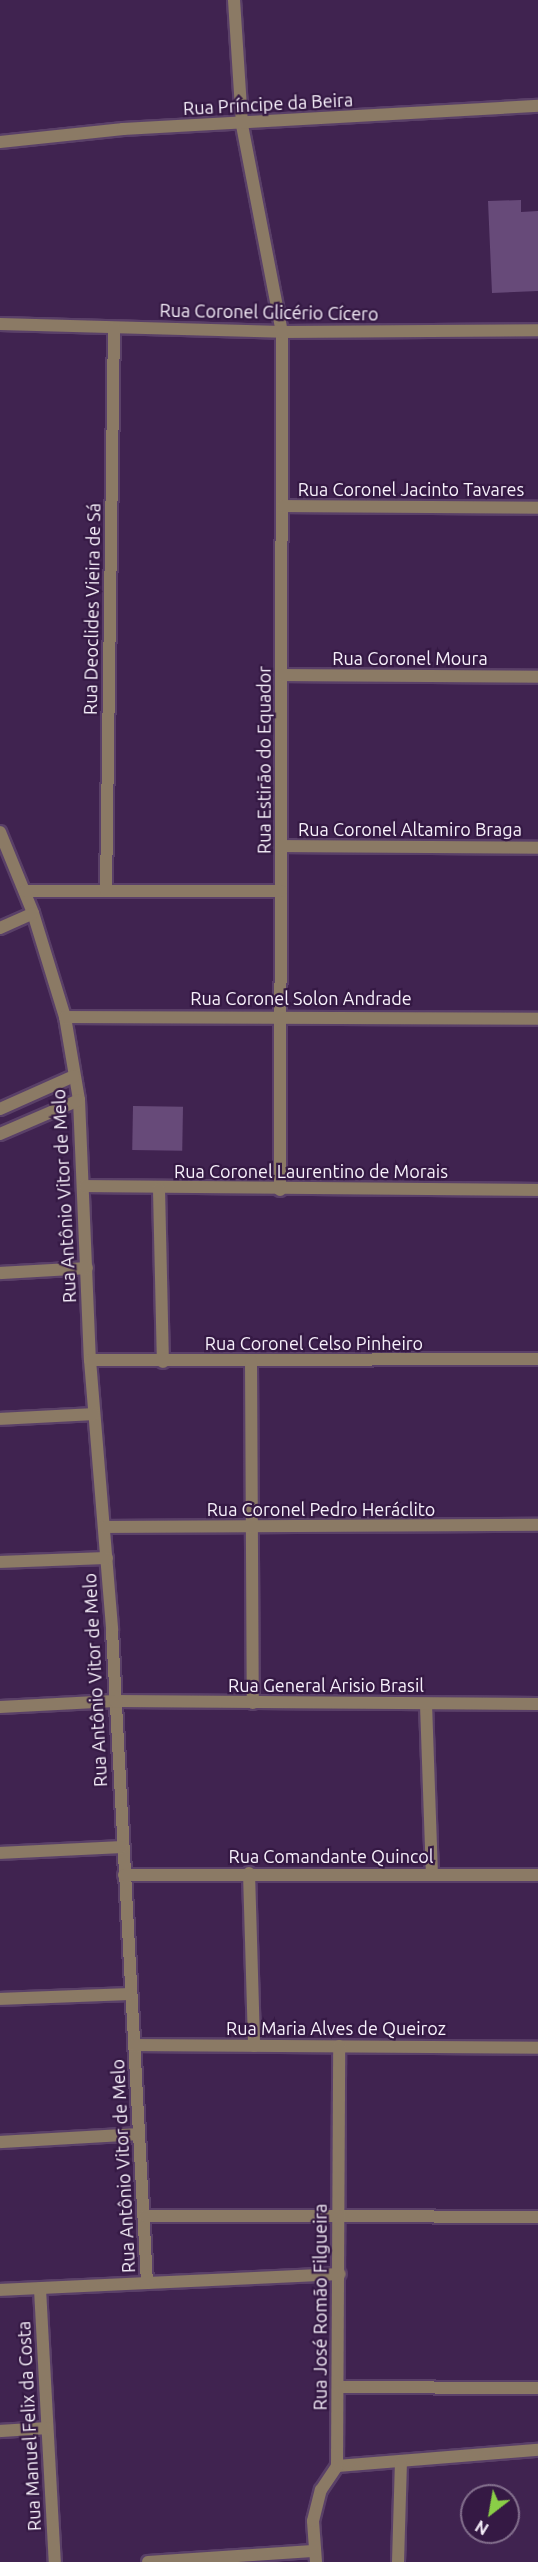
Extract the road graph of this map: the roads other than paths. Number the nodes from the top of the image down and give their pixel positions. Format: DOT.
graph roads {
  1 [pos="234,0"];
  2 [pos="538,106"];
  3 [pos="242,125"];
  4 [pos="0,142"];
  5 [pos="0,324"];
  6 [pos="114,328"];
  7 [pos="538,330"];
  8 [pos="282,332"];
  9 [pos="283,506"];
  10 [pos="538,508"];
  11 [pos="282,675"];
  12 [pos="538,677"];
  13 [pos="0,832"];
  14 [pos="281,846"];
  15 [pos="538,848"];
  16 [pos="25,891"];
  17 [pos="106,891"];
  18 [pos="281,891"];
  19 [pos="33,913"];
  20 [pos="0,928"];
  21 [pos="280,1015"];
  22 [pos="65,1017"];
  23 [pos="538,1019"];
  24 [pos="75,1076"];
  25 [pos="79,1100"];
  26 [pos="0,1109"];
  27 [pos="0,1134"];
  28 [pos="85,1186"];
  29 [pos="159,1189"];
  30 [pos="280,1190"];
  31 [pos="538,1190"];
  32 [pos="87,1268"];
  33 [pos="0,1273"];
  34 [pos="538,1359"];
  35 [pos="90,1360"];
  36 [pos="251,1361"];
  37 [pos="163,1362"];
  38 [pos="94,1414"];
  39 [pos="0,1419"];
  40 [pos="538,1525"];
  41 [pos="104,1527"];
  42 [pos="252,1529"];
  43 [pos="107,1558"];
  44 [pos="0,1562"];
  45 [pos="115,1701"];
  46 [pos="254,1703"];
  47 [pos="426,1704"];
  48 [pos="538,1704"];
  49 [pos="0,1707"];
  50 [pos="122,1847"];
  51 [pos="0,1853"];
  52 [pos="249,1874"];
  53 [pos="432,1874"];
  54 [pos="124,1875"];
  55 [pos="538,1875"];
  56 [pos="131,1994"];
  57 [pos="0,1999"];
  58 [pos="134,2045"];
  59 [pos="254,2046"];
  60 [pos="339,2046"];
  61 [pos="538,2048"];
  62 [pos="138,2134"];
  63 [pos="0,2142"];
  64 [pos="145,2216"];
  65 [pos="337,2217"];
  66 [pos="538,2217"];
  67 [pos="340,2274"];
  68 [pos="147,2283"];
  69 [pos="39,2289"];
  70 [pos="0,2290"];
  71 [pos="338,2387"];
  72 [pos="538,2388"];
  73 [pos="46,2428"];
  74 [pos="0,2431"];
  75 [pos="538,2450"];
  76 [pos="401,2463"];
  77 [pos="337,2466"];
  78 [pos="315,2556"];
  79 [pos="174,2561"];
  80 [pos="55,2562"];
  81 [pos="148,2562"];
  82 [pos="398,2562"];
  1 -- 3 [label="street, Rua Estirão do Equador"];
  2 -- 3 [label="street, Rua Príncipe da Beira"];
  3 -- 4 [label="street, Rua Príncipe da Beira"];
  3 -- 8 [label="street, Rua Estirão do Equador"];
  5 -- 6 [label="street, Rua Coronel Glicério Cícero"];
  6 -- 8 [label="street, Rua Coronel Glicério Cícero"];
  6 -- 17 [label="street, Rua Deoclides Vieira de Sá"];
  7 -- 8 [label="street, Rua Coronel Glicério Cícero"];
  8 -- 9 [label="street, Rua Estirão do Equador"];
  9 -- 10 [label="street, Rua Coronel Jacinto Tavares"];
  9 -- 11 [label="street, Rua Estirão do Equador"];
  11 -- 12 [label="street, Rua Coronel Moura"];
  11 -- 14 [label="street, Rua Estirão do Equador"];
  13 -- 16 [label="street, Rua Antônio Vitor de Melo"];
  14 -- 15 [label="street, Rua Coronel Altamiro Braga"];
  14 -- 18 [label="street, Rua Estirão do Equador"];
  16 -- 17 [label="street"];
  16 -- 19 [label="street, Rua Antônio Vitor de Melo"];
  17 -- 18 [label="street"];
  18 -- 21 [label="street, Rua Estirão do Equador"];
  19 -- 20 [label="street"];
  19 -- 22 [label="street, Rua Antônio Vitor de Melo"];
  21 -- 22 [label="street, Rua Coronel Solon Andrade"];
  21 -- 23 [label="street, Rua Coronel Solon Andrade"];
  21 -- 30 [label="street, Rua Estirão do Equador"];
  22 -- 24 [label="street, Rua Antônio Vitor de Melo"];
  24 -- 25 [label="street, Rua Antônio Vitor de Melo"];
  24 -- 26 [label="street"];
  25 -- 27 [label="street"];
  25 -- 28 [label="street, Rua Antônio Vitor de Melo"];
  28 -- 29 [label="street, Rua Coronel Laurentino de Morais"];
  28 -- 32 [label="street, Rua Antônio Vitor de Melo"];
  29 -- 30 [label="street, Rua Coronel Laurentino de Morais"];
  29 -- 37 [label="street"];
  30 -- 31 [label="street, Rua Coronel Laurentino de Morais"];
  32 -- 33 [label="street"];
  32 -- 35 [label="street, Rua Antônio Vitor de Melo"];
  34 -- 36 [label="street, Rua Coronel Celso Pinheiro"];
  35 -- 37 [label="street, Rua Coronel Celso Pinheiro"];
  35 -- 38 [label="street, Rua Antônio Vitor de Melo"];
  36 -- 37 [label="street, Rua Coronel Celso Pinheiro"];
  36 -- 42 [label="street"];
  38 -- 39 [label="street"];
  38 -- 41 [label="street, Rua Antônio Vitor de Melo"];
  40 -- 42 [label="street, Rua Coronel Pedro Heráclito"];
  41 -- 42 [label="street, Rua Coronel Pedro Heráclito"];
  41 -- 43 [label="street, Rua Antônio Vitor de Melo"];
  42 -- 46 [label="street"];
  43 -- 44 [label="street"];
  43 -- 45 [label="street, Rua Antônio Vitor de Melo"];
  45 -- 46 [label="street, Rua General Arisio Brasil"];
  45 -- 49 [label="street, Rua General Arisio Brasil"];
  45 -- 50 [label="street, Rua Antônio Vitor de Melo"];
  46 -- 47 [label="street, Rua General Arisio Brasil"];
  47 -- 48 [label="street, Rua General Arisio Brasil"];
  47 -- 53 [label="street"];
  50 -- 51 [label="street"];
  50 -- 54 [label="street, Rua Antônio Vitor de Melo"];
  52 -- 53 [label="street, Rua Comandante Quincol"];
  52 -- 54 [label="street, Rua Comandante Quincol"];
  52 -- 59 [label="street"];
  53 -- 55 [label="street, Rua Comandante Quincol"];
  54 -- 56 [label="street, Rua Antônio Vitor de Melo"];
  56 -- 57 [label="street"];
  56 -- 58 [label="street, Rua Antônio Vitor de Melo"];
  58 -- 59 [label="street, Rua Maria Alves de Queiroz"];
  58 -- 62 [label="street, Rua Antônio Vitor de Melo"];
  59 -- 60 [label="street, Rua Maria Alves de Queiroz"];
  60 -- 61 [label="street, Rua Maria Alves de Queiroz"];
  60 -- 65 [label="street, Rua José Romão Filgueira"];
  62 -- 63 [label="street"];
  62 -- 64 [label="street, Rua Antônio Vitor de Melo"];
  64 -- 65 [label="street"];
  64 -- 68 [label="street, Rua Antônio Vitor de Melo"];
  65 -- 66 [label="street"];
  65 -- 67 [label="street, Rua José Romão Filgueira"];
  67 -- 68 [label="street"];
  67 -- 71 [label="street, Rua José Romão Filgueira"];
  68 -- 69 [label="street"];
  69 -- 70 [label="street"];
  69 -- 73 [label="street, Rua Manuel Felix da Costa"];
  71 -- 72 [label="street"];
  71 -- 77 [label="street, Rua José Romão Filgueira"];
  73 -- 74 [label="street"];
  73 -- 80 [label="street, Rua Manuel Felix da Costa"];
  75 -- 76 [label="street"];
  76 -- 77 [label="street"];
  76 -- 82 [label="street"];
  77 -- 78 [label="street"];
  78 -- 79 [label="street"];
  79 -- 81 [label="street"];
}
